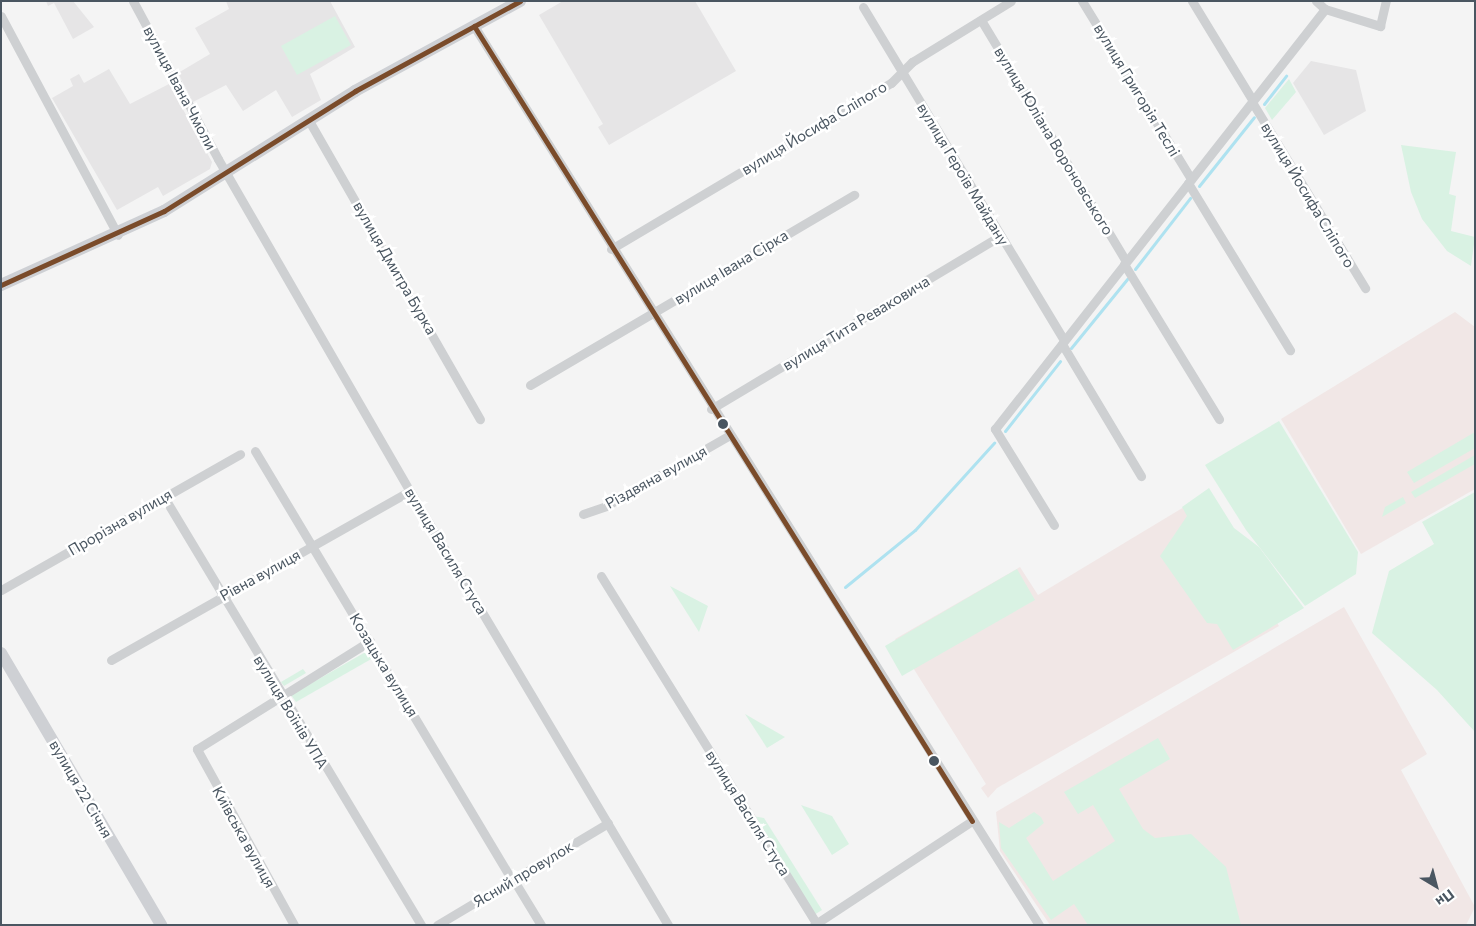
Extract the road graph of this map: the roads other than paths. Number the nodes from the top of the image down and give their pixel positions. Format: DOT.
graph roads {
  1 [pos="133,1"];
  2 [pos="520,1"];
  3 [pos="1011,1"];
  4 [pos="1082,1"];
  5 [pos="1192,1"];
  6 [pos="1316,1"];
  7 [pos="1386,1"];
  8 [pos="863,7"];
  9 [pos="1325,9"];
  10 [pos="1,16"];
  11 [pos="981,20"];
  12 [pos="474,26"];
  13 [pos="902,72"];
  14 [pos="1252,101"];
  15 [pos="308,119"];
  16 [pos="227,174"];
  17 [pos="1189,181"];
  18 [pos="854,194"];
  19 [pos="118,235"];
  20 [pos="1000,236"];
  21 [pos="611,249"];
  22 [pos="1125,263"];
  23 [pos="1,284"];
  24 [pos="1365,288"];
  25 [pos="653,314"];
  26 [pos="1063,342"];
  27 [pos="1290,350"];
  28 [pos="530,385"];
  29 [pos="711,408"];
  30 [pos="480,419"];
  31 [pos="1219,419"];
  32 [pos="728,436"];
  33 [pos="256,451"];
  34 [pos="240,454"];
  35 [pos="1142,476"];
  36 [pos="410,491"];
  37 [pos="164,498"];
  38 [pos="583,514"];
  39 [pos="1054,525"];
  40 [pos="313,546"];
  41 [pos="601,576"];
  42 [pos="1,590"];
  43 [pos="222,596"];
  44 [pos="370,641"];
  45 [pos="1,653"];
  46 [pos="111,660"];
  47 [pos="281,694"];
  48 [pos="972,820"];
  49 [pos="608,823"];
  50 [pos="512,880"];
  51 [pos="815,924"];
  52 [pos="161,925"];
  53 [pos="294,925"];
  54 [pos="421,925"];
  55 [pos="437,925"];
  56 [pos="541,925"];
  57 [pos="668,925"];
  58 [pos="1039,925"];
  1 -- 16 [label="street, вулиця Івана Чмоли"];
  2 -- 12 [label="main road"];
  3 -- 11 [label="street, вулиця Йосифа Сліпого"];
  4 -- 17 [label="street, вулиця Григорія Теслі"];
  5 -- 14 [label="street, вулиця Йосифа Сліпого"];
  6 -- 9 [label="street"];
  7 -- 9 [label="street"];
  8 -- 13 [label="street, вулиця Героїв Майдану"];
  9 -- 14 [label="street"];
  10 -- 19 [label="street"];
  11 -- 13 [label="street, вулиця Йосифа Сліпого"];
  11 -- 22 [label="street, вулиця Юліана Вороновського"];
  12 -- 15 [label="main road"];
  12 -- 21 [label="street"];
  13 -- 20 [label="street, вулиця Героїв Майдану"];
  13 -- 21 [label="street, вулиця Йосифа Сліпого"];
  14 -- 17 [label="street"];
  14 -- 24 [label="street, вулиця Йосифа Сліпого"];
  15 -- 16 [label="main road"];
  15 -- 30 [label="street, вулиця Дмитра Бурка"];
  16 -- 19 [label="main road"];
  16 -- 36 [label="street, вулиця Василя Стуса"];
  17 -- 22 [label="street"];
  17 -- 27 [label="street, вулиця Григорія Теслі"];
  18 -- 25 [label="street, вулиця Івана Сірка"];
  19 -- 23 [label="main road"];
  20 -- 26 [label="street, вулиця Героїв Майдану"];
  20 -- 29 [label="street, вулиця Тита Реваковича"];
  21 -- 25 [label="street"];
  22 -- 26 [label="street"];
  22 -- 31 [label="street, вулиця Юліана Вороновського"];
  25 -- 28 [label="street, вулиця Івана Сірка"];
  25 -- 29 [label="street"];
  26 -- 35 [label="street, вулиця Героїв Майдану"];
  26 -- 39 [label="street"];
  29 -- 32 [label="street"];
  32 -- 38 [label="street, Різдвяна вулиця"];
  32 -- 48 [label="street"];
  33 -- 40 [label="street, Козацька вулиця"];
  34 -- 37 [label="street, Прорізна вулиця"];
  36 -- 40 [label="street, Рівна вулиця"];
  36 -- 49 [label="street, вулиця Василя Стуса"];
  37 -- 42 [label="street, Прорізна вулиця"];
  37 -- 43 [label="street, вулиця Воїнів УПА"];
  40 -- 43 [label="street, Рівна вулиця"];
  40 -- 44 [label="street, Козацька вулиця"];
  41 -- 51 [label="street, вулиця Василя Стуса"];
  43 -- 46 [label="street, Рівна вулиця"];
  43 -- 47 [label="street, вулиця Воїнів УПА"];
  44 -- 47 [label="street"];
  44 -- 50 [label="street, Козацька вулиця"];
  45 -- 52 [label="main road, вулиця 22 Січня"];
  47 -- 53 [label="street, Київська вулиця"];
  47 -- 54 [label="street, вулиця Воїнів УПА"];
  48 -- 51 [label="street"];
  48 -- 58 [label="street"];
  49 -- 50 [label="street, Ясний провулок"];
  49 -- 57 [label="street, вулиця Василя Стуса"];
  50 -- 55 [label="street, Ясний провулок"];
  50 -- 56 [label="street, Козацька вулиця"];
}
